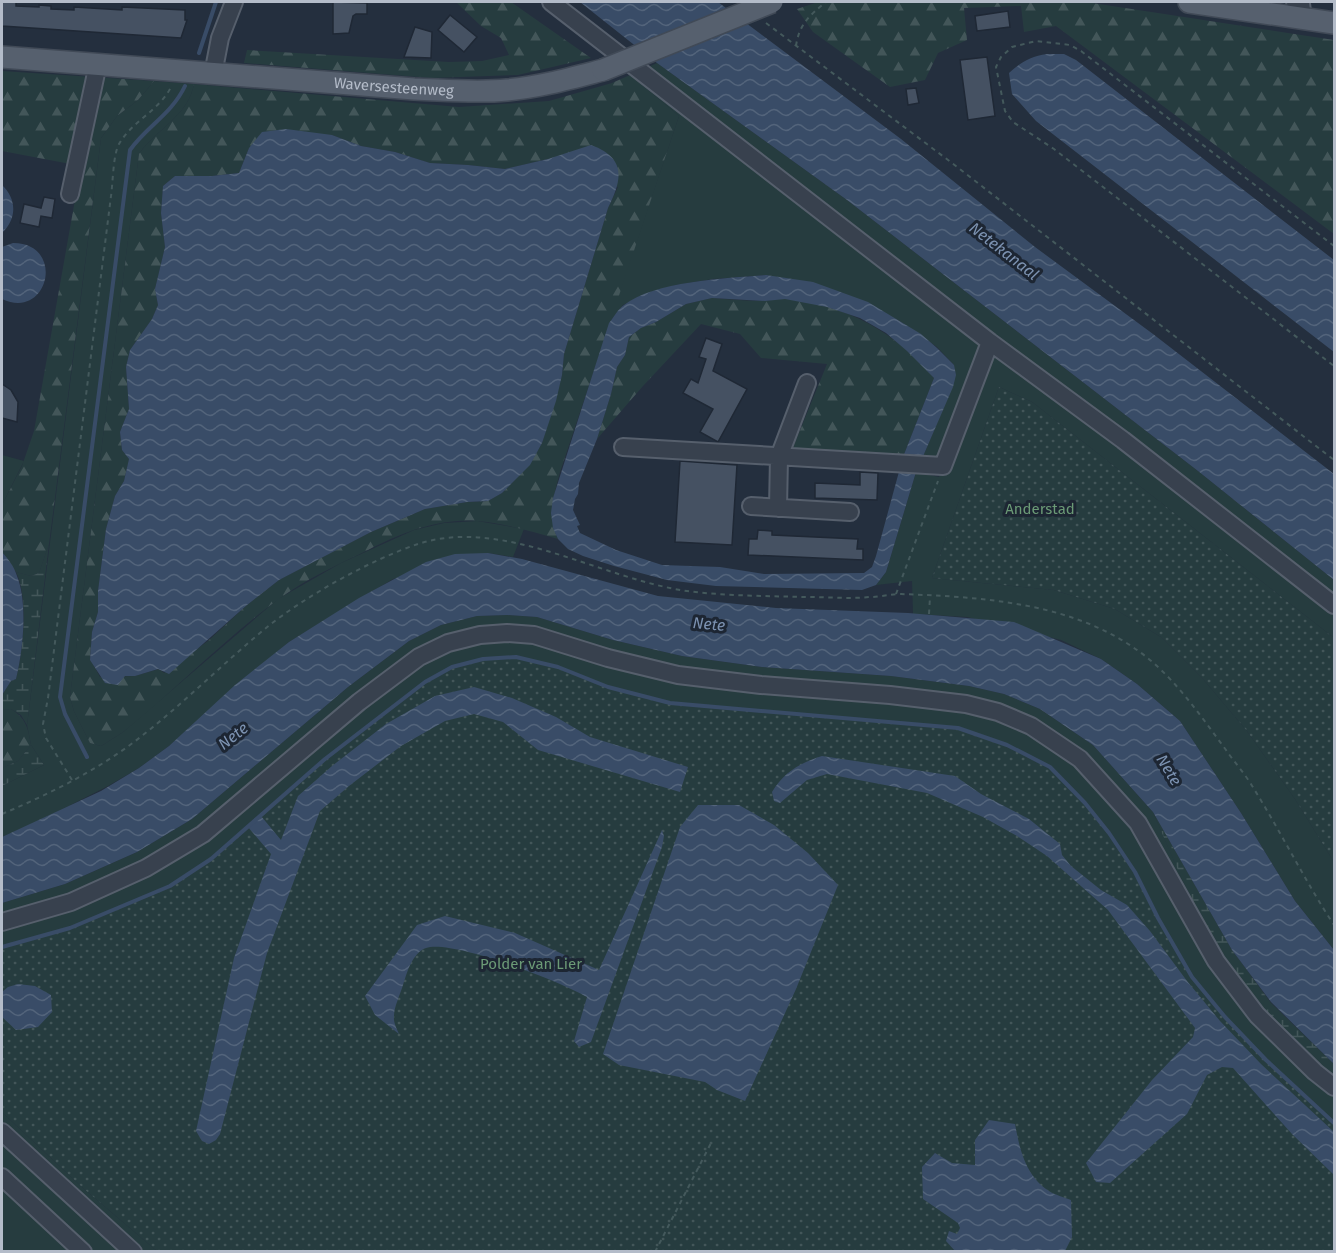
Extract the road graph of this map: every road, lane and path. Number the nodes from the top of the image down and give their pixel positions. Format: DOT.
graph roads {
  1 [pos="234,2"];
  2 [pos="551,2"];
  3 [pos="772,2"];
  4 [pos="826,2"];
  5 [pos="1190,2"];
  6 [pos="1299,10"];
  7 [pos="763,21"];
  8 [pos="1335,23"];
  9 [pos="796,46"];
  10 [pos="2,57"];
  11 [pos="98,64"];
  12 [pos="176,71"];
  13 [pos="213,74"];
  14 [pos="70,194"];
  15 [pos="1335,246"];
  16 [pos="990,342"];
  17 [pos="1335,366"];
  18 [pos="807,383"];
  19 [pos="623,447"];
  20 [pos="779,457"];
  21 [pos="1335,460"];
  22 [pos="943,466"];
  23 [pos="751,506"];
  24 [pos="778,508"];
  25 [pos="850,512"];
  26 [pos="896,594"];
  27 [pos="930,597"];
  28 [pos="1335,605"];
  29 [pos="929,614"];
  30 [pos="72,780"];
  31 [pos="2,814"];
  32 [pos="2,922"];
  33 [pos="1335,925"];
  34 [pos="1335,1087"];
  35 [pos="2,1132"];
  36 [pos="711,1143"];
  37 [pos="2,1177"];
  38 [pos="83,1251"];
  39 [pos="133,1251"];
  40 [pos="655,1251"];
  1 -- 13 [label="street"];
  2 -- 16 [label="street"];
  3 -- 13 [label="main road, Waversesteenweg, bridge"];
  4 -- 9 [label="path"];
  5 -- 6 [label="main road"];
  6 -- 8 [label="main road"];
  7 -- 9 [label="path"];
  9 -- 21 [label="path"];
  10 -- 11 [label="main road, Waversesteenweg"];
  11 -- 12 [label="main road, Waversesteenweg"];
  11 -- 14 [label="street"];
  12 -- 13 [label="main road, Waversesteenweg"];
  12 -- 30 [label="path"];
  15 -- 17 [label="path"];
  16 -- 22 [label="street"];
  16 -- 28 [label="street"];
  18 -- 20 [label="street"];
  19 -- 20 [label="street"];
  20 -- 22 [label="street"];
  20 -- 24 [label="street"];
  22 -- 26 [label="path"];
  23 -- 24 [label="street"];
  24 -- 25 [label="street"];
  26 -- 27 [label="path"];
  26 -- 30 [label="path"];
  27 -- 29 [label="path"];
  27 -- 33 [label="path"];
  30 -- 31 [label="path"];
  32 -- 34 [label="street"];
  35 -- 39 [label="street"];
  36 -- 40 [label="path"];
  37 -- 38 [label="street"];
}
